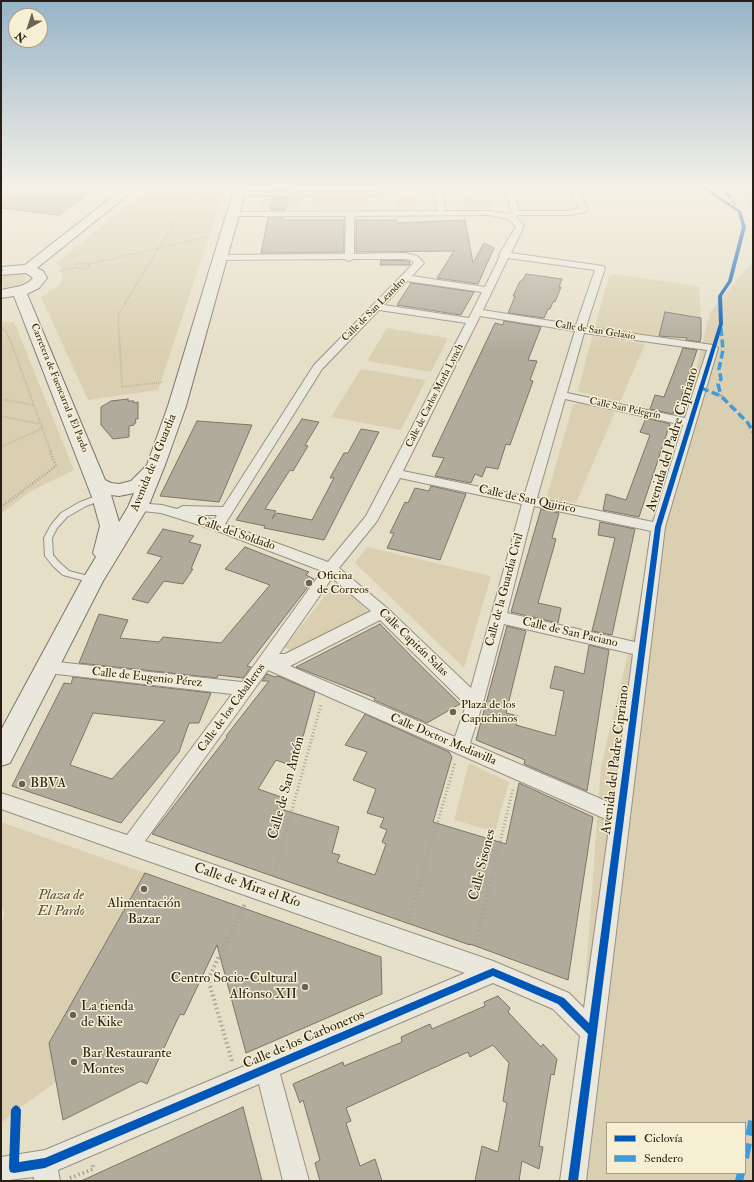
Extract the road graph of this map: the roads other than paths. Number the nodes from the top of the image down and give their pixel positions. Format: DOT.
graph roads {
  1 [pos="63,241"];
  2 [pos="225,241"];
  3 [pos="349,241"];
  4 [pos="512,241"];
  5 [pos="504,255"];
  6 [pos="220,258"];
  7 [pos="349,258"];
  8 [pos="3,267"];
  9 [pos="28,269"];
  10 [pos="406,278"];
  11 [pos="487,290"];
  12 [pos="19,292"];
  13 [pos="1,294"];
  14 [pos="377,307"];
  15 [pos="474,317"];
  16 [pos="581,329"];
  17 [pos="714,348"];
  18 [pos="561,395"];
  19 [pos="690,423"];
  20 [pos="156,465"];
  21 [pos="396,472"];
  22 [pos="100,490"];
  23 [pos="529,501"];
  24 [pos="138,507"];
  25 [pos="162,509"];
  26 [pos="226,511"];
  27 [pos="110,526"];
  28 [pos="217,526"];
  29 [pos="658,528"];
  30 [pos="331,569"];
  31 [pos="97,572"];
  32 [pos="382,612"];
  33 [pos="498,617"];
  34 [pos="642,650"];
  35 [pos="265,662"];
  36 [pos="48,667"];
  37 [pos="246,689"];
  38 [pos="475,703"];
  39 [pos="460,747"];
  40 [pos="1,755"];
  41 [pos="1,801"];
  42 [pos="621,817"];
  43 [pos="130,846"];
  44 [pos="493,972"];
  45 [pos="592,1032"];
  46 [pos="267,1068"];
  47 [pos="1,1170"];
  48 [pos="46,1172"];
  49 [pos="296,1181"];
  50 [pos="573,1181"];
  1 -- 9 [label="street"];
  2 -- 6 [label="street, Avenida de la Guardia"];
  3 -- 7 [label="street"];
  4 -- 5 [label="street, Calle de Carlos Morla Lynch"];
  5 -- 11 [label="street, Calle de Carlos Morla Lynch"];
  5 -- 16 [label="street, Calle de la Guardia Civil"];
  6 -- 7 [label="street, Calle de San Leandro"];
  6 -- 20 [label="street, Avenida de la Guardia"];
  7 -- 10 [label="street, Calle de San Leandro"];
  8 -- 9 [label="street"];
  9 -- 12 [label="street"];
  10 -- 11 [label="street"];
  10 -- 14 [label="street, Calle de San Leandro"];
  11 -- 15 [label="street, Calle de Carlos Morla Lynch"];
  12 -- 13 [label="street"];
  12 -- 22 [label="street, Carretera de Fuencarral a El Pardo"];
  14 -- 15 [label="street, Calle de San Gelasio"];
  14 -- 26 [label="street, Calle de San Leandro"];
  15 -- 16 [label="street, Calle de San Gelasio"];
  15 -- 21 [label="street, Calle de Carlos Morla Lynch"];
  16 -- 17 [label="street, Calle de San Gelasio"];
  16 -- 18 [label="street, Calle de la Guardia Civil"];
  17 -- 19 [label="street, Avenida del Padre Cipriano"];
  18 -- 19 [label="street, Calle San Pelegrín"];
  18 -- 23 [label="street, Calle de la Guardia Civil"];
  19 -- 29 [label="street, Avenida del Padre Cipriano"];
  20 -- 22 [label="street"];
  20 -- 24 [label="street, Avenida de la Guardia"];
  21 -- 23 [label="street, Calle de San Quirico"];
  21 -- 30 [label="street, Calle de Carlos Morla Lynch"];
  22 -- 24 [label="street"];
  22 -- 27 [label="street, Carretera de Fuencarral a El Pardo"];
  22 -- 31 [label="lane"];
  23 -- 29 [label="street, Calle de San Quirico"];
  23 -- 33 [label="street, Calle de la Guardia Civil"];
  24 -- 25 [label="street, Calle del Soldado"];
  24 -- 27 [label="street"];
  24 -- 31 [label="street, Avenida de la Guardia"];
  25 -- 26 [label="street"];
  25 -- 28 [label="street, Calle del Soldado"];
  26 -- 28 [label="street, Calle de San Leandro"];
  27 -- 31 [label="street, Carretera de Fuencarral a El Pardo"];
  28 -- 30 [label="street, Calle del Soldado"];
  29 -- 34 [label="street, Avenida del Padre Cipriano"];
  30 -- 32 [label="street, Calle Capitán Salas"];
  30 -- 35 [label="street, Calle de los Caballeros"];
  31 -- 36 [label="street, Avenida de la Guardia"];
  32 -- 35 [label="street"];
  32 -- 38 [label="street, Calle Capitán Salas"];
  33 -- 34 [label="street, Calle de San Paciano"];
  33 -- 38 [label="street, Calle de la Guardia Civil"];
  34 -- 42 [label="street, Avenida del Padre Cipriano"];
  35 -- 37 [label="street, Calle de los Caballeros"];
  35 -- 39 [label="street, Calle Doctor Mediavilla"];
  36 -- 37 [label="street, Calle de Eugenio Pérez"];
  36 -- 40 [label="street, Avenida de la Guardia"];
  37 -- 43 [label="street, Calle de los Caballeros"];
  38 -- 39 [label="street, Calle de la Guardia Civil"];
  39 -- 42 [label="street, Calle Doctor Mediavilla"];
  41 -- 43 [label="street, Calle de Mira el Río"];
  42 -- 45 [label="street, Avenida del Padre Cipriano"];
  43 -- 44 [label="street, Calle de Mira el Río"];
  44 -- 45 [label="street"];
  44 -- 46 [label="street, Calle de los Carboneros"];
  45 -- 50 [label="street, Avenida del Padre Cipriano"];
  46 -- 48 [label="street, Calle de los Carboneros"];
  46 -- 49 [label="street"];
  47 -- 48 [label="street, Calle de los Carboneros"];
}
